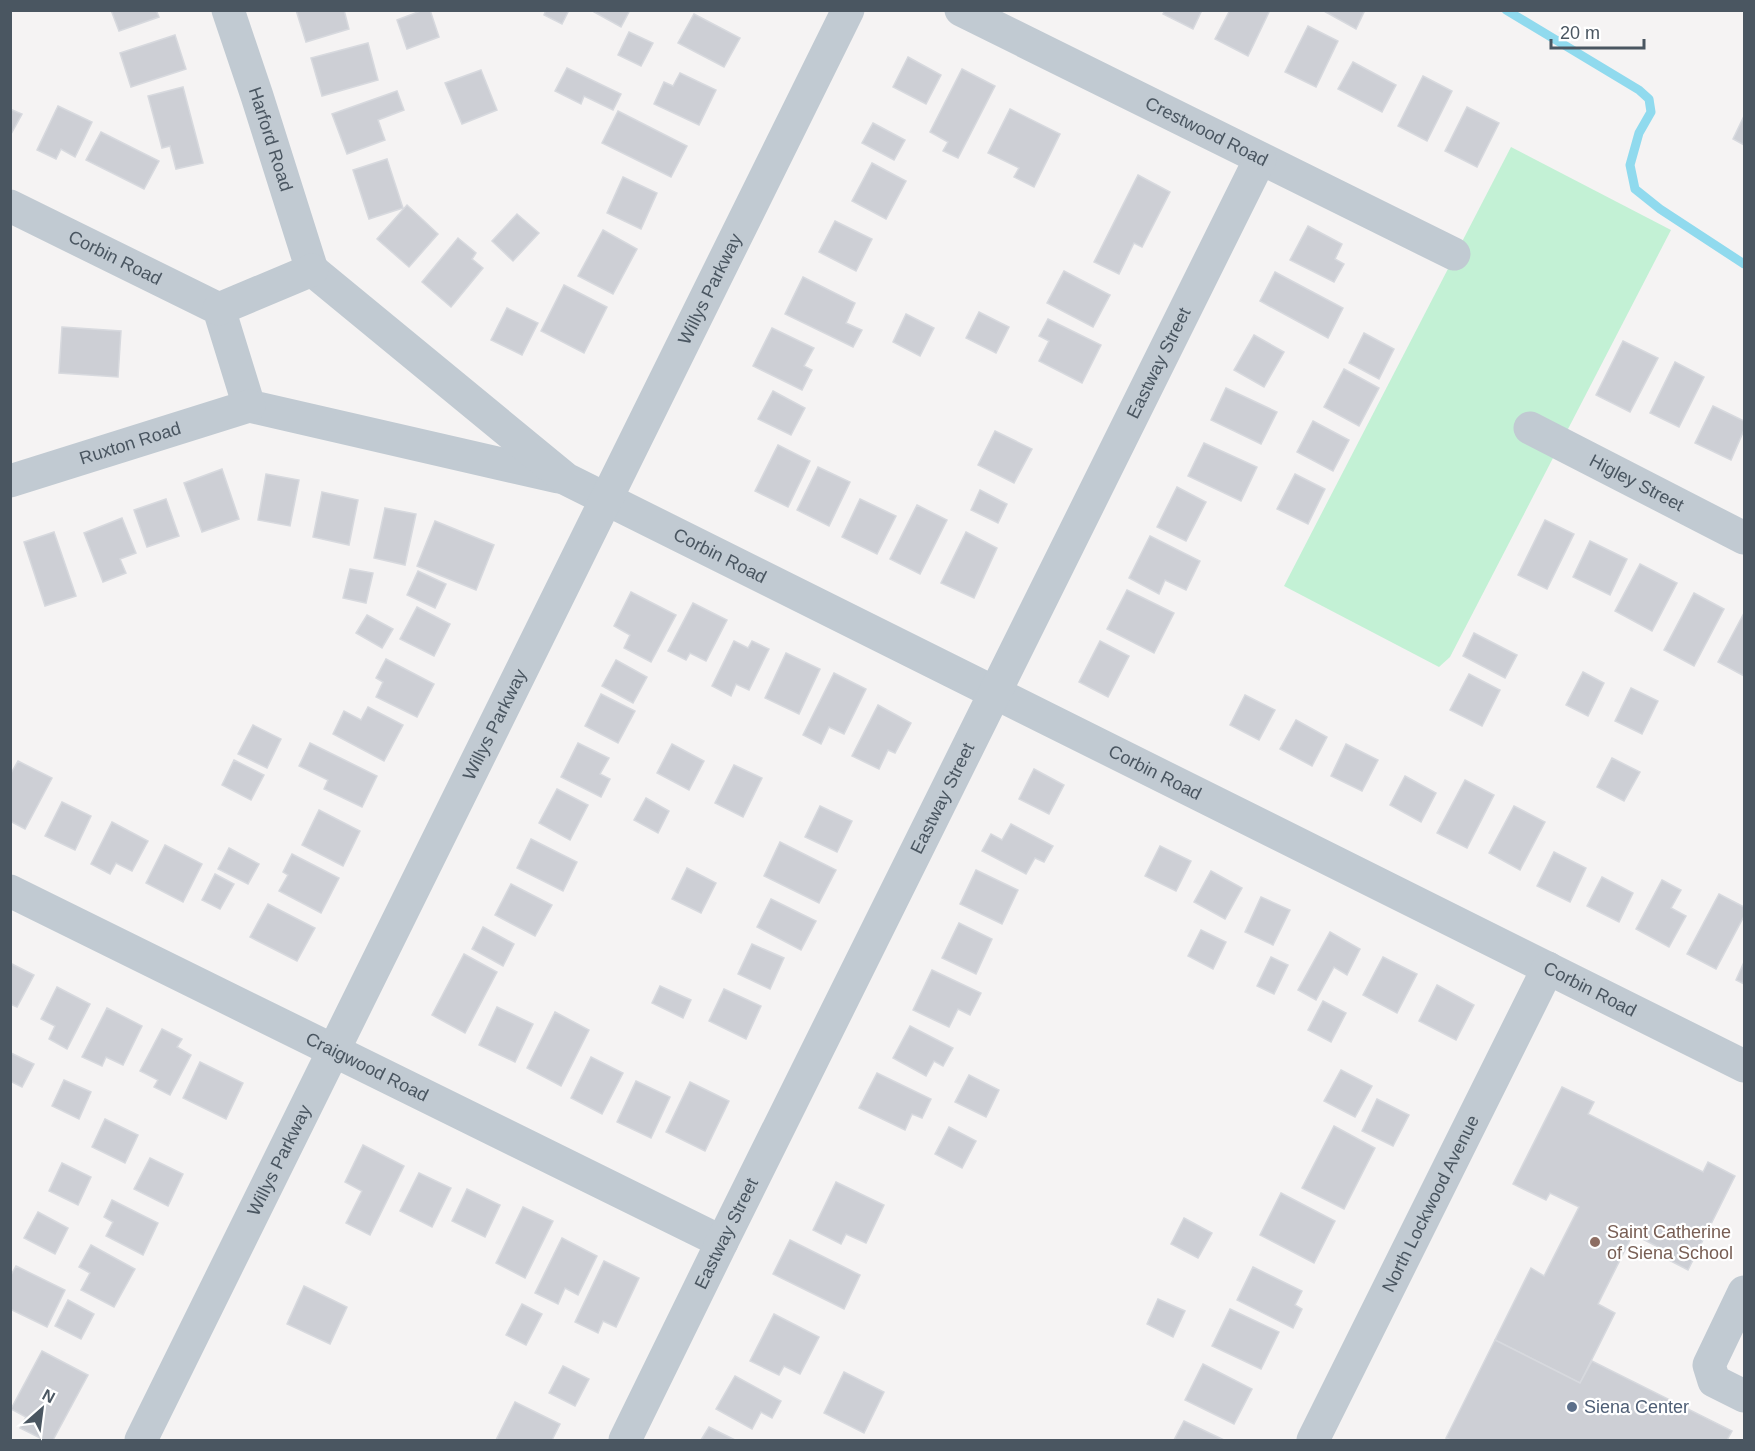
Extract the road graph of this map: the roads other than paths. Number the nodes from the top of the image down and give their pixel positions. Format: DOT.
graph roads {
  1 [pos="228,10"];
  2 [pos="848,10"];
  3 [pos="961,10"];
  4 [pos="1260,159"];
  5 [pos="10,206"];
  6 [pos="1454,254"];
  7 [pos="312,270"];
  8 [pos="219,309"];
  9 [pos="249,406"];
  10 [pos="1530,428"];
  11 [pos="566,479"];
  12 [pos="10,481"];
  13 [pos="607,500"];
  14 [pos="1744,537"];
  15 [pos="994,693"];
  16 [pos="10,891"];
  17 [pos="1548,968"];
  18 [pos="334,1051"];
  19 [pos="1744,1066"];
  20 [pos="722,1242"];
  21 [pos="1744,1292"];
  22 [pos="1744,1396"];
  23 [pos="141,1440"];
  24 [pos="626,1440"];
  25 [pos="1313,1440"];
  1 -- 7 [label="street, Harford Road"];
  2 -- 13 [label="street, Willys Parkway"];
  3 -- 4 [label="street, Crestwood Road"];
  4 -- 6 [label="street, Crestwood Road"];
  4 -- 15 [label="street, Eastway Street"];
  5 -- 8 [label="street, Corbin Road"];
  7 -- 8 [label="street"];
  7 -- 11 [label="street, Corbin Road"];
  8 -- 9 [label="street"];
  9 -- 11 [label="street, Corbin Road"];
  9 -- 12 [label="street, Ruxton Road"];
  10 -- 14 [label="street, Higley Street"];
  11 -- 13 [label="street, Corbin Road"];
  13 -- 15 [label="street, Corbin Road"];
  13 -- 18 [label="street, Willys Parkway"];
  15 -- 17 [label="street, Corbin Road"];
  15 -- 20 [label="street, Eastway Street"];
  16 -- 18 [label="street, Craigwood Road"];
  17 -- 19 [label="street, Corbin Road"];
  17 -- 25 [label="street, North Lockwood Avenue"];
  18 -- 20 [label="street, Craigwood Road"];
  18 -- 23 [label="street, Willys Parkway"];
  20 -- 24 [label="street, Eastway Street"];
  21 -- 22 [label="street"];
}
